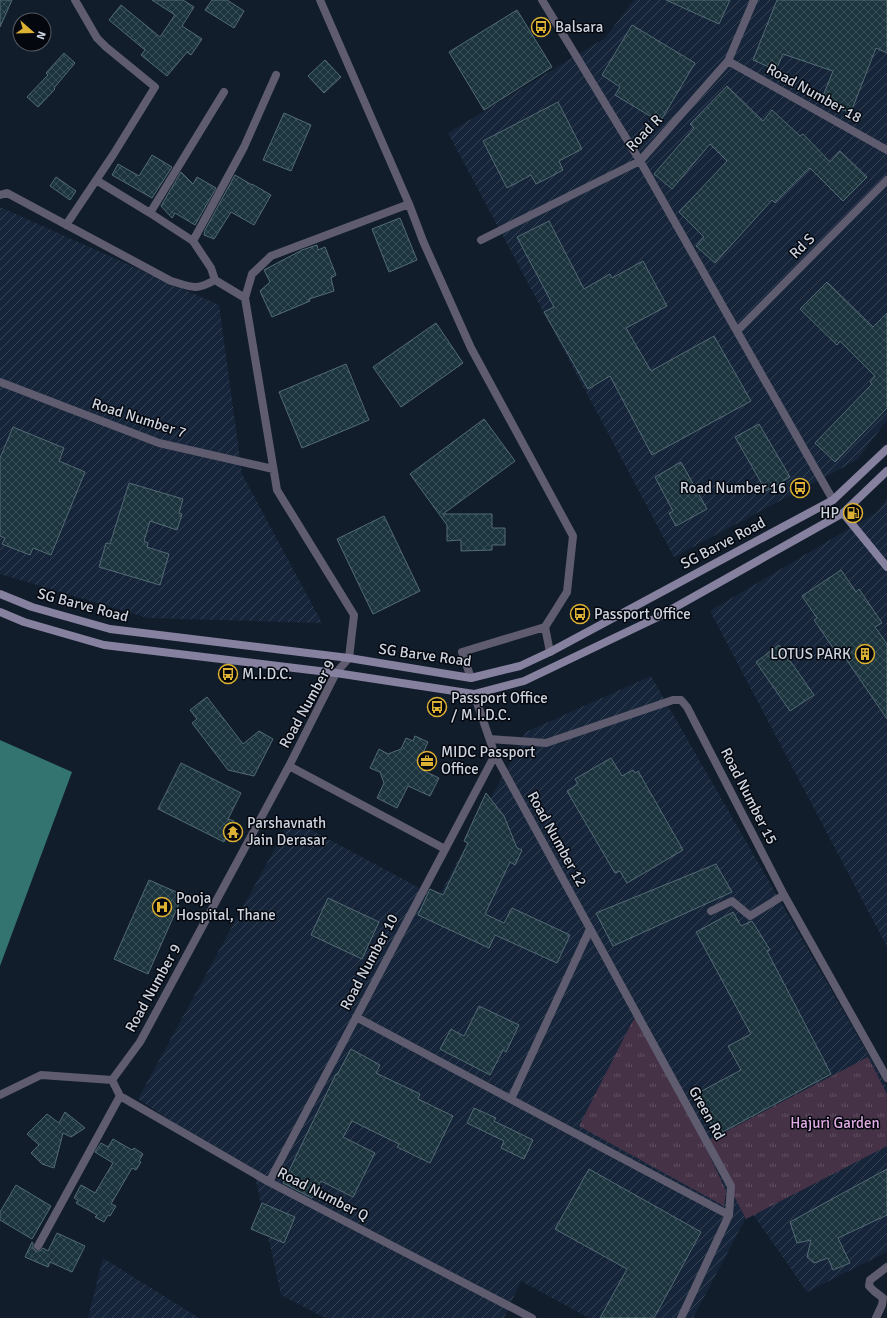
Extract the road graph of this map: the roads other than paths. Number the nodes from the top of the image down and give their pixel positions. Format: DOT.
graph roads {
  1 [pos="75,0"];
  2 [pos="320,0"];
  3 [pos="542,0"];
  4 [pos="754,0"];
  5 [pos="728,60"];
  6 [pos="276,75"];
  7 [pos="224,92"];
  8 [pos="887,150"];
  9 [pos="640,161"];
  10 [pos="96,180"];
  11 [pos="887,180"];
  12 [pos="0,195"];
  13 [pos="409,204"];
  14 [pos="150,213"];
  15 [pos="66,225"];
  16 [pos="481,240"];
  17 [pos="193,242"];
  18 [pos="215,280"];
  19 [pos="245,298"];
  20 [pos="737,331"];
  21 [pos="0,382"];
  22 [pos="887,449"];
  23 [pos="273,469"];
  24 [pos="887,471"];
  25 [pos="833,500"];
  26 [pos="843,513"];
  27 [pos="887,567"];
  28 [pos="0,594"];
  29 [pos="0,612"];
  30 [pos="545,627"];
  31 [pos="550,652"];
  32 [pos="349,658"];
  33 [pos="336,673"];
  34 [pos="471,678"];
  35 [pos="474,694"];
  36 [pos="490,739"];
  37 [pos="495,755"];
  38 [pos="289,766"];
  39 [pos="445,849"];
  40 [pos="784,895"];
  41 [pos="711,910"];
  42 [pos="590,929"];
  43 [pos="356,1017"];
  44 [pos="887,1078"];
  45 [pos="112,1080"];
  46 [pos="0,1095"];
  47 [pos="120,1096"];
  48 [pos="510,1099"];
  49 [pos="268,1182"];
  50 [pos="729,1215"];
  51 [pos="38,1246"];
  52 [pos="887,1267"];
  53 [pos="532,1318"];
  54 [pos="681,1318"];
  55 [pos="876,1318"];
  1 -- 10 [label="street"];
  2 -- 13 [label="street"];
  3 -- 9 [label="street"];
  4 -- 5 [label="street, Road R"];
  5 -- 8 [label="street, Road Number 18"];
  5 -- 9 [label="street, Road R"];
  6 -- 17 [label="street"];
  7 -- 14 [label="street"];
  9 -- 16 [label="street, Road R"];
  9 -- 20 [label="street"];
  10 -- 14 [label="street"];
  10 -- 15 [label="street"];
  11 -- 20 [label="street, Rd S"];
  12 -- 15 [label="street"];
  13 -- 19 [label="street"];
  13 -- 30 [label="street"];
  14 -- 17 [label="street"];
  15 -- 18 [label="street"];
  17 -- 18 [label="street"];
  18 -- 19 [label="street"];
  19 -- 23 [label="street"];
  20 -- 25 [label="street"];
  21 -- 23 [label="street, Road Number 7"];
  22 -- 25 [label="main road, SG Barve Road"];
  23 -- 32 [label="street"];
  24 -- 26 [label="main road, SG Barve Road"];
  25 -- 31 [label="main road, SG Barve Road"];
  26 -- 27 [label="main road"];
  26 -- 35 [label="main road, SG Barve Road"];
  28 -- 32 [label="main road, SG Barve Road"];
  29 -- 33 [label="main road, SG Barve Road"];
  30 -- 31 [label="street"];
  30 -- 34 [label="street"];
  31 -- 34 [label="main road, SG Barve Road"];
  32 -- 33 [label="street, Road Number 9"];
  32 -- 34 [label="main road, SG Barve Road"];
  33 -- 35 [label="main road, SG Barve Road"];
  33 -- 38 [label="street, Road Number 9"];
  35 -- 36 [label="street, Road Number 12"];
  36 -- 37 [label="street, Road Number 12"];
  36 -- 40 [label="street, Road Number 15"];
  37 -- 39 [label="street, Road Number 10"];
  37 -- 42 [label="street, Road Number 12"];
  38 -- 39 [label="street"];
  38 -- 45 [label="street, Road Number 9"];
  39 -- 43 [label="street, Road Number 10"];
  40 -- 41 [label="street"];
  40 -- 44 [label="street, Road Number 15"];
  42 -- 48 [label="street"];
  42 -- 50 [label="street, Green Rd"];
  43 -- 48 [label="street"];
  43 -- 49 [label="street, Road Number 10"];
  45 -- 46 [label="street"];
  45 -- 47 [label="street"];
  47 -- 49 [label="street, Road Number Q"];
  47 -- 51 [label="street"];
  48 -- 50 [label="street"];
  49 -- 53 [label="street, Road Number Q"];
  50 -- 54 [label="street, Green Rd"];
  52 -- 55 [label="street"];
}
